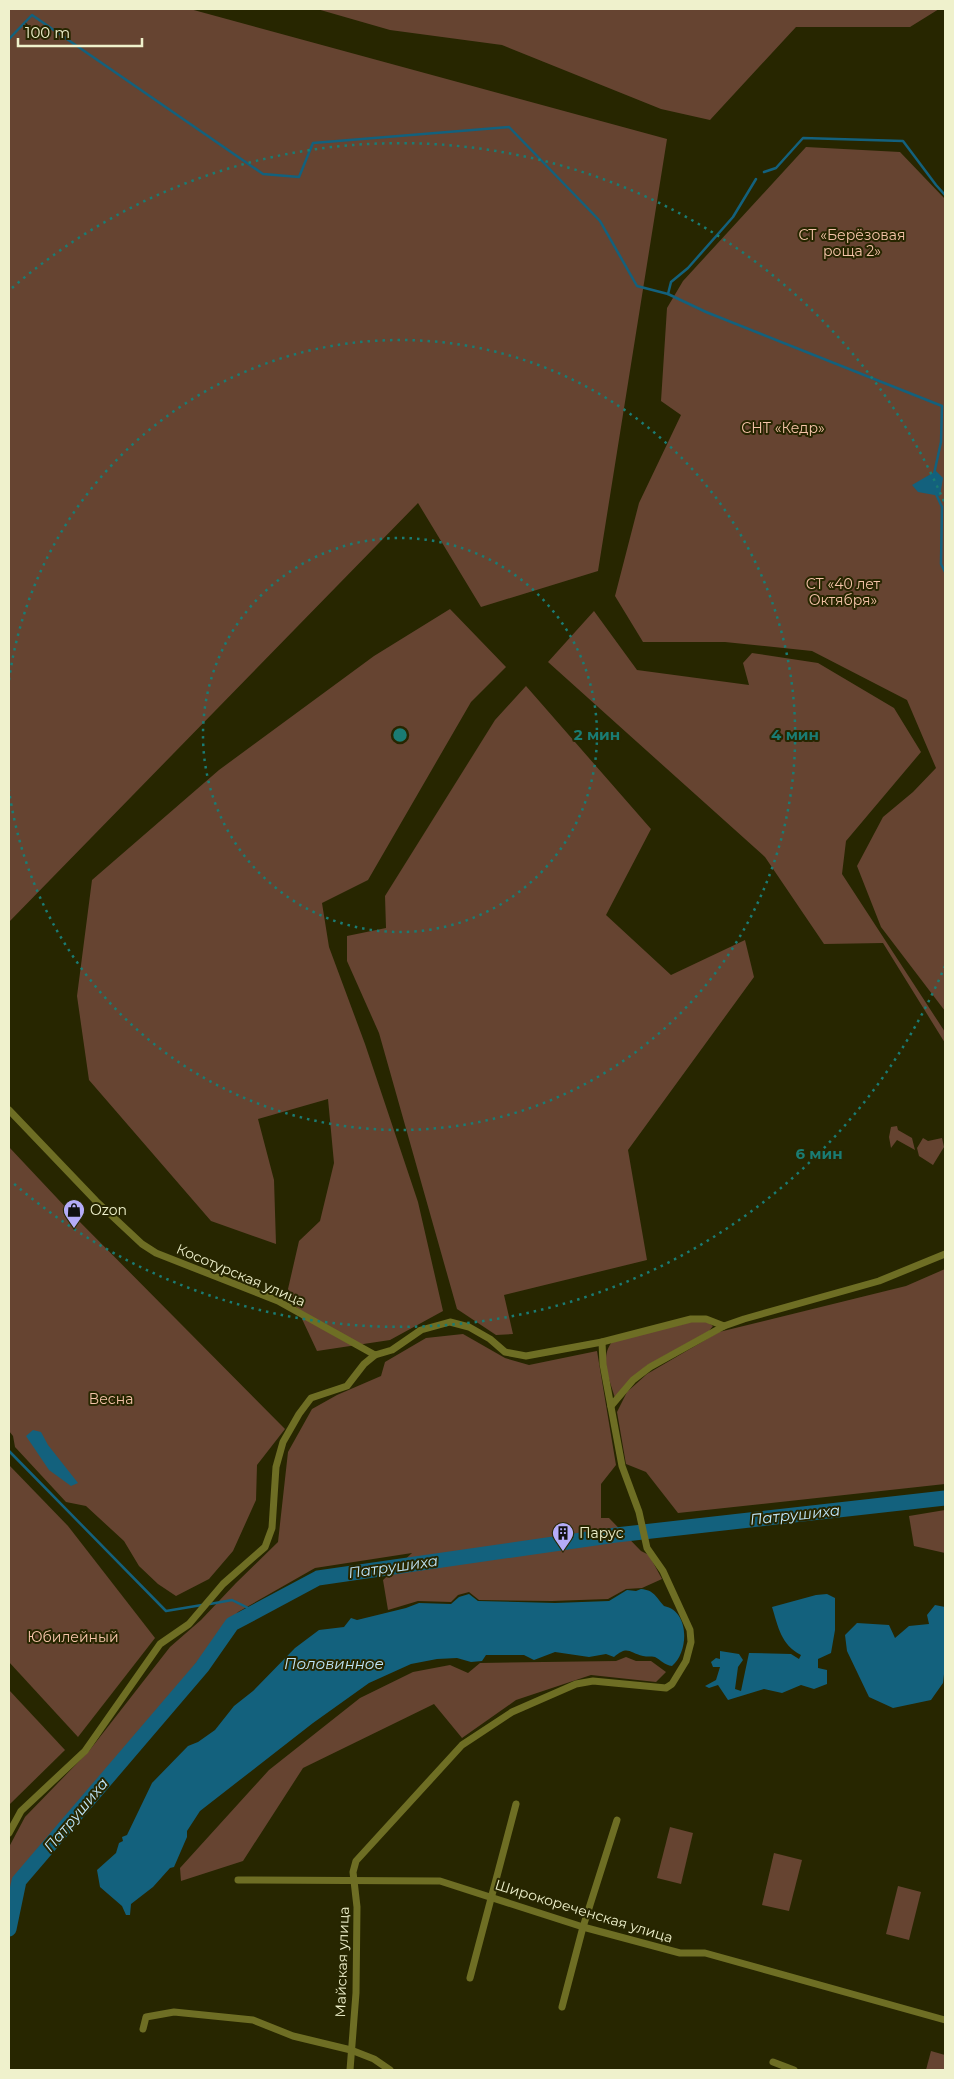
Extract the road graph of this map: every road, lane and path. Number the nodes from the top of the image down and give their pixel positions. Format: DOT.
graph roads {
  1 [pos="9,1110"];
  2 [pos="945,1254"];
  3 [pos="724,1326"];
  4 [pos="602,1342"];
  5 [pos="375,1355"];
  6 [pos="611,1406"];
  7 [pos="516,1804"];
  8 [pos="617,1820"];
  9 [pos="9,1833"];
  10 [pos="238,1880"];
  11 [pos="354,1880"];
  12 [pos="491,1896"];
  13 [pos="583,1927"];
  14 [pos="470,1978"];
  15 [pos="562,2008"];
  16 [pos="945,2020"];
  17 [pos="143,2029"];
  18 [pos="351,2050"];
  19 [pos="773,2062"];
  20 [pos="350,2070"];
  21 [pos="390,2070"];
  22 [pos="794,2070"];
  1 -- 5 [label="street, Косотурская улица"];
  2 -- 3 [label="street"];
  3 -- 4 [label="street"];
  3 -- 6 [label="street"];
  4 -- 5 [label="street"];
  4 -- 6 [label="street, Майская улица"];
  5 -- 9 [label="street"];
  6 -- 11 [label="street, Майская улица"];
  7 -- 12 [label="street"];
  8 -- 13 [label="street"];
  10 -- 11 [label="street, Широкореченская улица"];
  11 -- 12 [label="street, Широкореченская улица"];
  11 -- 18 [label="street, Майская улица"];
  12 -- 13 [label="street, Широкореченская улица"];
  12 -- 14 [label="street"];
  13 -- 15 [label="street"];
  13 -- 16 [label="street, Широкореченская улица"];
  17 -- 18 [label="street"];
  18 -- 20 [label="street, Майская улица"];
  18 -- 21 [label="street"];
  19 -- 22 [label="street"];
}
